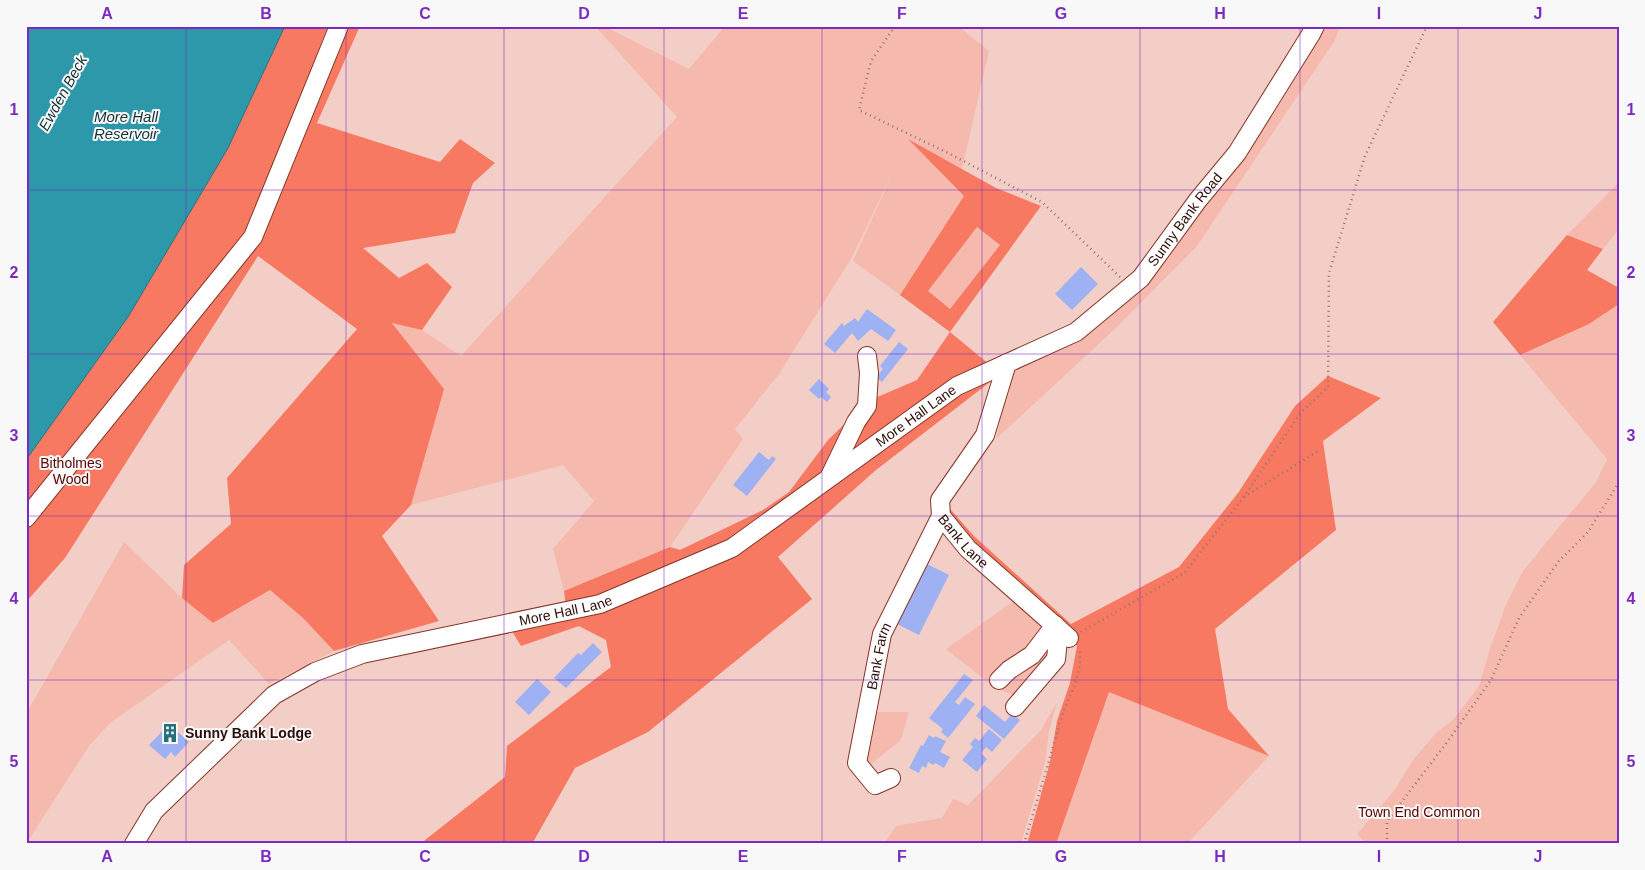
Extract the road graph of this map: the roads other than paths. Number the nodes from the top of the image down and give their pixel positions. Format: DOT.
graph roads {
  1 [pos="339,26"];
  2 [pos="1315,26"];
  3 [pos="867,356"];
  4 [pos="1007,363"];
  5 [pos="829,478"];
  6 [pos="942,516"];
  7 [pos="26,518"];
  8 [pos="1061,631"];
  9 [pos="999,680"];
  10 [pos="1015,707"];
  11 [pos="891,778"];
  12 [pos="134,844"];
  1 -- 7 [label="street"];
  2 -- 4 [label="street, Sunny Bank Road"];
  3 -- 5 [label="street"];
  4 -- 5 [label="street, More Hall Lane"];
  4 -- 6 [label="street, Bank Lane"];
  5 -- 12 [label="street, More Hall Lane"];
  6 -- 8 [label="street, Bank Lane"];
  6 -- 11 [label="street, Bank Farm"];
  8 -- 9 [label="street"];
  8 -- 10 [label="street"];
}
